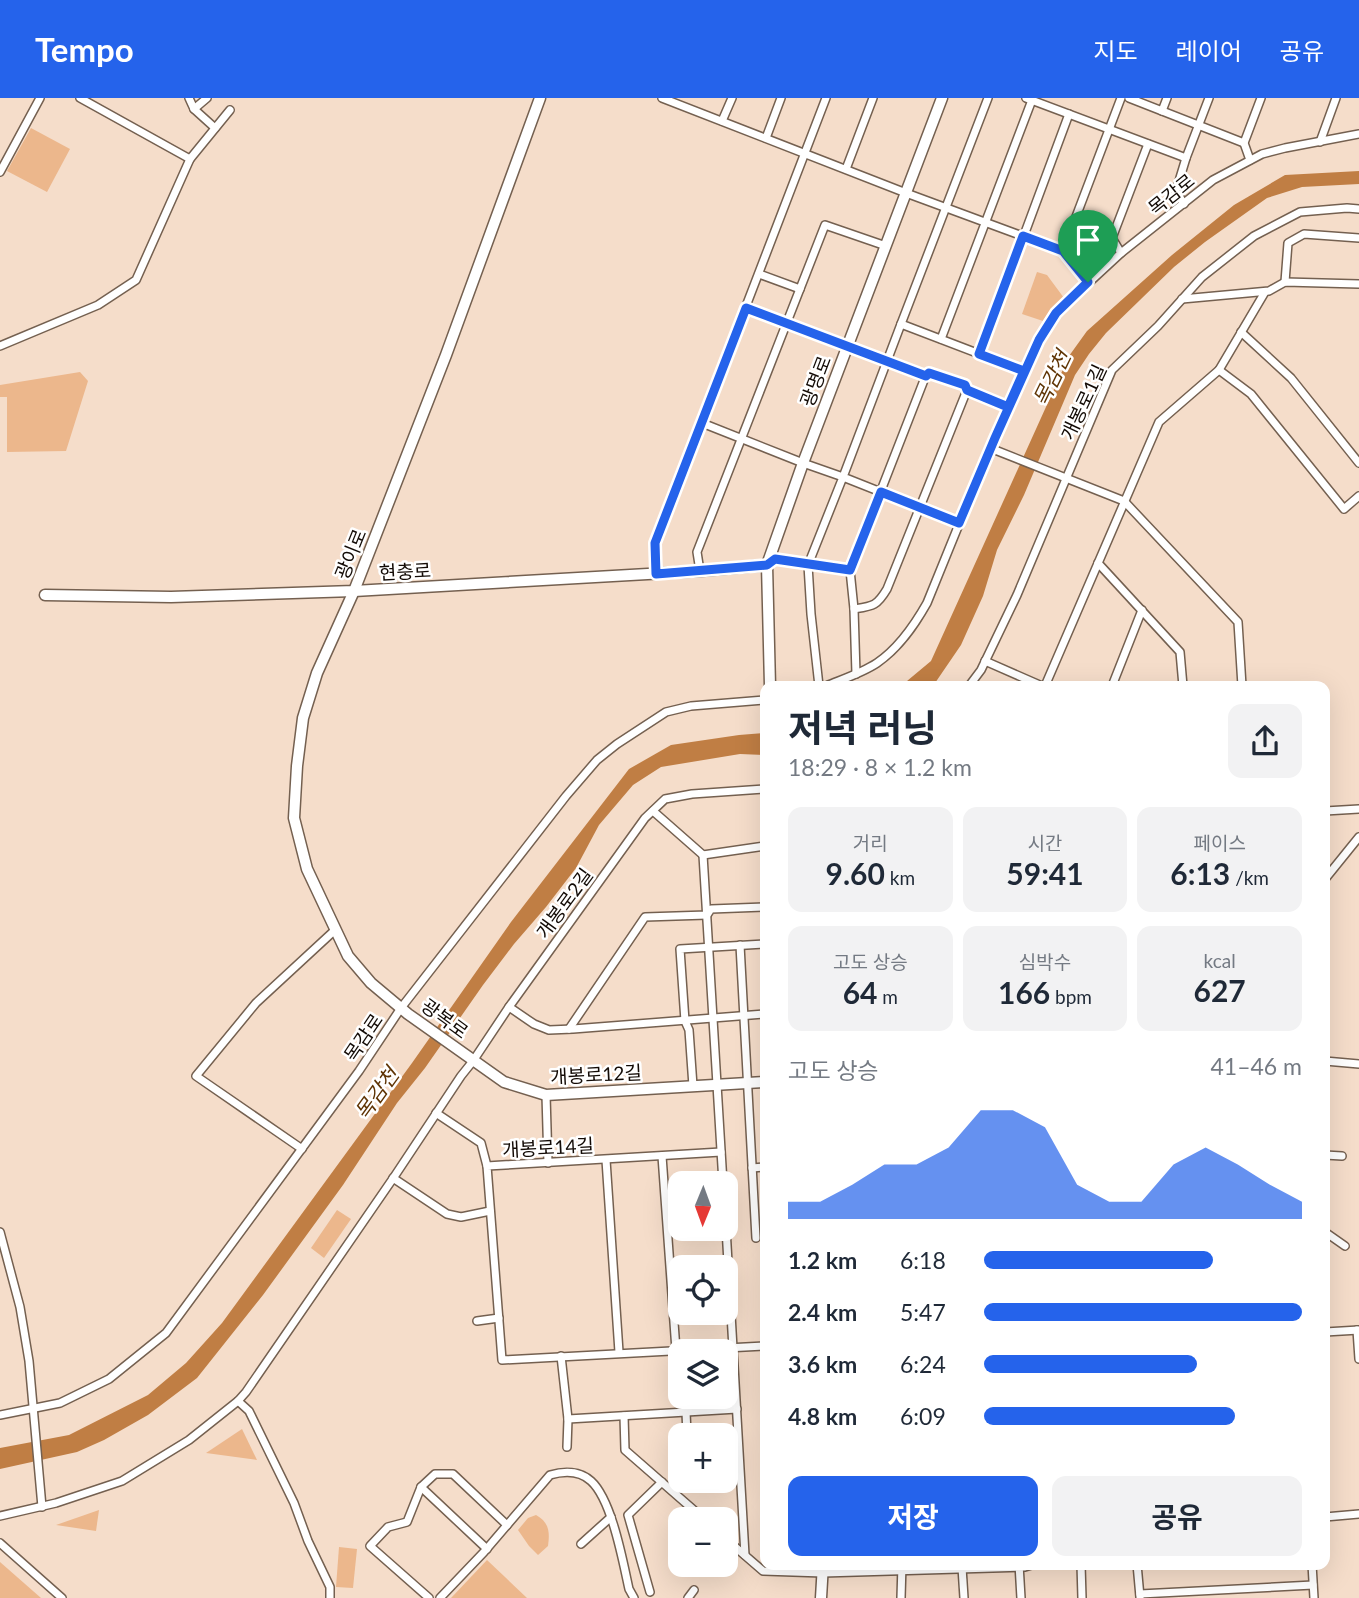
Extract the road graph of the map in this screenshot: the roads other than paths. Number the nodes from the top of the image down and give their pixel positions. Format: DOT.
graph roads {
  1 [pos="40,98"];
  2 [pos="80,98"];
  3 [pos="188,98"];
  4 [pos="208,98"];
  5 [pos="540,98"];
  6 [pos="662,98"];
  7 [pos="732,98"];
  8 [pos="781,98"];
  9 [pos="826,98"];
  10 [pos="873,98"];
  11 [pos="942,98"];
  12 [pos="988,98"];
  13 [pos="1121,98"];
  14 [pos="1129,98"];
  15 [pos="1167,98"];
  16 [pos="1209,98"];
  17 [pos="1261,98"];
  18 [pos="1336,98"];
  19 [pos="1029,99"];
  20 [pos="680,101"];
  21 [pos="194,109"];
  22 [pos="230,110"];
  23 [pos="1162,111"];
  24 [pos="1069,114"];
  25 [pos="723,121"];
  26 [pos="1199,125"];
  27 [pos="215,128"];
  28 [pos="1109,129"];
  29 [pos="1359,134"];
  30 [pos="766,138"];
  31 [pos="1320,142"];
  32 [pos="1244,143"];
  33 [pos="1147,144"];
  34 [pos="805,153"];
  35 [pos="1186,158"];
  36 [pos="190,159"];
  37 [pos="1250,160"];
  38 [pos="845,169"];
  39 [pos="0,172"];
  40 [pos="906,192"];
  41 [pos="1184,204"];
  42 [pos="945,207"];
  43 [pos="1359,209"];
  44 [pos="985,222"];
  45 [pos="1023,236"];
  46 [pos="1359,238"];
  47 [pos="886,246"];
  48 [pos="1063,251"];
  49 [pos="1121,253"];
  50 [pos="759,274"];
  51 [pos="1088,282"];
  52 [pos="1286,282"];
  53 [pos="1359,284"];
  54 [pos="800,289"];
  55 [pos="1265,292"];
  56 [pos="1181,299"];
  57 [pos="746,308"];
  58 [pos="786,322"];
  59 [pos="901,324"];
  60 [pos="1241,332"];
  61 [pos="941,339"];
  62 [pos="0,346"];
  63 [pos="848,346"];
  64 [pos="979,354"];
  65 [pos="887,361"];
  66 [pos="1219,370"];
  67 [pos="1024,371"];
  68 [pos="926,376"];
  69 [pos="967,390"];
  70 [pos="1008,407"];
  71 [pos="702,423"];
  72 [pos="741,439"];
  73 [pos="993,449"];
  74 [pos="803,463"];
  75 [pos="1359,463"];
  76 [pos="843,477"];
  77 [pos="1063,478"];
  78 [pos="881,492"];
  79 [pos="1124,501"];
  80 [pos="1357,502"];
  81 [pos="920,507"];
  82 [pos="959,523"];
  83 [pos="1098,563"];
  84 [pos="767,565"];
  85 [pos="808,565"];
  86 [pos="850,570"];
  87 [pos="700,571"];
  88 [pos="656,574"];
  89 [pos="354,591"];
  90 [pos="45,595"];
  91 [pos="854,610"];
  92 [pos="1142,610"];
  93 [pos="985,661"];
  94 [pos="856,674"];
  95 [pos="770,681"];
  96 [pos="818,681"];
  97 [pos="838,681"];
  98 [pos="973,681"];
  99 [pos="1031,681"];
  100 [pos="1045,681"];
  101 [pos="1114,681"];
  102 [pos="1183,681"];
  103 [pos="1242,681"];
  104 [pos="760,700"];
  105 [pos="760,789"];
  106 [pos="1359,809"];
  107 [pos="653,811"];
  108 [pos="1330,811"];
  109 [pos="1359,837"];
  110 [pos="760,847"];
  111 [pos="703,855"];
  112 [pos="1330,873"];
  113 [pos="760,907"];
  114 [pos="707,915"];
  115 [pos="335,930"];
  116 [pos="760,944"];
  117 [pos="740,945"];
  118 [pos="709,947"];
  119 [pos="509,1007"];
  120 [pos="405,1011"];
  121 [pos="760,1014"];
  122 [pos="743,1016"];
  123 [pos="713,1019"];
  124 [pos="685,1021"];
  125 [pos="569,1029"];
  126 [pos="471,1059"];
  127 [pos="1330,1062"];
  128 [pos="1359,1064"];
  129 [pos="760,1082"];
  130 [pos="747,1083"];
  131 [pos="717,1085"];
  132 [pos="693,1086"];
  133 [pos="546,1095"];
  134 [pos="436,1113"];
  135 [pos="302,1149"];
  136 [pos="721,1152"];
  137 [pos="1330,1155"];
  138 [pos="662,1156"];
  139 [pos="1342,1156"];
  140 [pos="606,1160"];
  141 [pos="548,1163"];
  142 [pos="487,1166"];
  143 [pos="760,1167"];
  144 [pos="752,1168"];
  145 [pos="722,1171"];
  146 [pos="393,1178"];
  147 [pos="491,1211"];
  148 [pos="0,1232"];
  149 [pos="1330,1236"];
  150 [pos="756,1238"];
  151 [pos="727,1241"];
  152 [pos="1345,1246"];
  153 [pos="499,1318"];
  154 [pos="477,1321"];
  155 [pos="1358,1330"];
  156 [pos="1330,1332"];
  157 [pos="675,1339"];
  158 [pos="733,1339"];
  159 [pos="760,1346"];
  160 [pos="738,1347"];
  161 [pos="668,1350"];
  162 [pos="619,1352"];
  163 [pos="561,1356"];
  164 [pos="1359,1359"];
  165 [pos="238,1401"];
  166 [pos="737,1409"];
  167 [pos="686,1412"];
  168 [pos="33,1413"];
  169 [pos="0,1415"];
  170 [pos="624,1416"];
  171 [pos="568,1419"];
  172 [pos="686,1423"];
  173 [pos="567,1447"];
  174 [pos="662,1482"];
  175 [pos="421,1487"];
  176 [pos="42,1507"];
  177 [pos="690,1507"];
  178 [pos="1359,1514"];
  179 [pos="0,1516"];
  180 [pos="611,1517"];
  181 [pos="1330,1517"];
  182 [pos="507,1525"];
  183 [pos="0,1543"];
  184 [pos="581,1544"];
  185 [pos="487,1549"];
  186 [pos="738,1549"];
  187 [pos="745,1555"];
  188 [pos="760,1568"];
  189 [pos="762,1570"];
  190 [pos="793,1570"];
  191 [pos="823,1570"];
  192 [pos="903,1570"];
  193 [pos="962,1570"];
  194 [pos="1019,1570"];
  195 [pos="1081,1570"];
  196 [pos="1138,1570"];
  197 [pos="1312,1570"];
  198 [pos="1313,1584"];
  199 [pos="694,1590"];
  200 [pos="650,1592"];
  201 [pos="1140,1596"];
  202 [pos="62,1598"];
  203 [pos="330,1598"];
  204 [pos="429,1598"];
  205 [pos="440,1598"];
  206 [pos="634,1598"];
  207 [pos="688,1598"];
  208 [pos="821,1598"];
  209 [pos="901,1598"];
  210 [pos="964,1598"];
  211 [pos="1021,1598"];
  212 [pos="1082,1598"];
  213 [pos="1314,1598"];
  1 -- 39 [label="street"];
  2 -- 36 [label="street"];
  3 -- 21 [label="street"];
  4 -- 21 [label="street"];
  5 -- 89 [label="street, 광이로"];
  6 -- 20 [label="street"];
  7 -- 25 [label="street"];
  8 -- 30 [label="street"];
  9 -- 34 [label="street"];
  10 -- 38 [label="street"];
  11 -- 40 [label="street, 광명로"];
  12 -- 42 [label="street"];
  13 -- 28 [label="street"];
  14 -- 23 [label="street"];
  15 -- 23 [label="street"];
  16 -- 26 [label="street"];
  17 -- 32 [label="street"];
  18 -- 31 [label="street"];
  19 -- 24 [label="street"];
  19 -- 44 [label="street"];
  20 -- 25 [label="street"];
  21 -- 27 [label="street"];
  22 -- 27 [label="street"];
  23 -- 26 [label="street"];
  24 -- 28 [label="street"];
  24 -- 45 [label="street"];
  25 -- 30 [label="street"];
  26 -- 32 [label="street"];
  26 -- 35 [label="street"];
  27 -- 36 [label="street"];
  28 -- 33 [label="street"];
  28 -- 48 [label="street"];
  29 -- 31 [label="street, 목감로"];
  30 -- 34 [label="street"];
  31 -- 37 [label="street, 목감로"];
  32 -- 37 [label="street"];
  33 -- 35 [label="street"];
  33 -- 49 [label="street"];
  34 -- 38 [label="street"];
  34 -- 50 [label="street"];
  35 -- 41 [label="street"];
  36 -- 62 [label="street"];
  37 -- 41 [label="street, 목감로"];
  38 -- 40 [label="street"];
  40 -- 42 [label="street"];
  40 -- 47 [label="street, 광명로"];
  41 -- 49 [label="street, 목감로"];
  42 -- 44 [label="street"];
  42 -- 59 [label="street"];
  43 -- 56 [label="street, 개봉로1길"];
  44 -- 45 [label="street"];
  44 -- 61 [label="street"];
  45 -- 48 [label="street"];
  45 -- 64 [label="street"];
  46 -- 52 [label="street"];
  47 -- 54 [label="street"];
  47 -- 63 [label="street, 광명로"];
  48 -- 51 [label="street"];
  49 -- 51 [label="street, 목감로"];
  50 -- 54 [label="street"];
  50 -- 57 [label="street"];
  51 -- 67 [label="street, 목감로"];
  52 -- 53 [label="street"];
  52 -- 55 [label="street"];
  54 -- 58 [label="street"];
  55 -- 56 [label="street"];
  55 -- 60 [label="street"];
  56 -- 77 [label="street, 개봉로1길"];
  57 -- 58 [label="street"];
  57 -- 71 [label="street"];
  58 -- 63 [label="street"];
  58 -- 72 [label="street"];
  59 -- 61 [label="street"];
  59 -- 65 [label="street"];
  60 -- 66 [label="street"];
  60 -- 75 [label="street"];
  61 -- 64 [label="street"];
  63 -- 65 [label="street"];
  63 -- 74 [label="street, 광명로"];
  64 -- 67 [label="street"];
  65 -- 68 [label="street"];
  65 -- 76 [label="street"];
  66 -- 79 [label="street"];
  66 -- 80 [label="street"];
  67 -- 70 [label="street, 목감로"];
  68 -- 69 [label="street"];
  68 -- 78 [label="street"];
  69 -- 70 [label="street"];
  69 -- 81 [label="street"];
  70 -- 73 [label="street, 목감로"];
  71 -- 72 [label="street"];
  71 -- 88 [label="street"];
  72 -- 74 [label="street"];
  72 -- 87 [label="street"];
  73 -- 77 [label="street"];
  73 -- 82 [label="street, 목감로"];
  74 -- 76 [label="street"];
  74 -- 84 [label="street, 광명로"];
  76 -- 78 [label="street"];
  76 -- 85 [label="street"];
  77 -- 79 [label="street"];
  77 -- 93 [label="street, 개봉로1길"];
  78 -- 81 [label="street"];
  78 -- 86 [label="street"];
  79 -- 83 [label="street"];
  79 -- 103 [label="street"];
  81 -- 82 [label="street"];
  81 -- 91 [label="street"];
  82 -- 94 [label="street, 목감로"];
  83 -- 92 [label="street"];
  83 -- 100 [label="street"];
  84 -- 85 [label="street"];
  84 -- 87 [label="street, 현충로"];
  84 -- 95 [label="street, 광명로"];
  85 -- 86 [label="street"];
  85 -- 96 [label="street"];
  86 -- 91 [label="street"];
  87 -- 88 [label="street, 현충로"];
  88 -- 89 [label="street, 현충로"];
  89 -- 90 [label="street, 현충로"];
  89 -- 115 [label="street, 광이로"];
  91 -- 94 [label="street"];
  92 -- 101 [label="street"];
  92 -- 102 [label="street"];
  93 -- 98 [label="street, 개봉로1길"];
  93 -- 99 [label="street"];
  94 -- 97 [label="street, 목감로"];
  104 -- 120 [label="street, 목감로"];
  105 -- 107 [label="street, 개봉로2길"];
  106 -- 108 [label="street"];
  107 -- 111 [label="street"];
  107 -- 119 [label="street, 개봉로2길"];
  109 -- 112 [label="street"];
  110 -- 111 [label="street"];
  111 -- 114 [label="street"];
  113 -- 114 [label="street"];
  114 -- 118 [label="street"];
  114 -- 125 [label="street"];
  115 -- 120 [label="street, 광이로"];
  115 -- 135 [label="street"];
  116 -- 117 [label="street"];
  117 -- 118 [label="street"];
  117 -- 122 [label="street"];
  118 -- 123 [label="street"];
  118 -- 124 [label="street"];
  119 -- 125 [label="street"];
  119 -- 126 [label="street, 개봉로2길"];
  120 -- 126 [label="street, 광복로"];
  120 -- 135 [label="street, 목감로"];
  121 -- 122 [label="street"];
  122 -- 123 [label="street"];
  122 -- 130 [label="street"];
  123 -- 124 [label="street"];
  123 -- 131 [label="street"];
  124 -- 125 [label="street"];
  124 -- 132 [label="street"];
  126 -- 133 [label="street, 개봉로12길"];
  126 -- 134 [label="street, 개봉로2길"];
  127 -- 128 [label="street"];
  129 -- 130 [label="street, 개봉로12길"];
  130 -- 131 [label="street, 개봉로12길"];
  130 -- 144 [label="street"];
  131 -- 132 [label="street, 개봉로12길"];
  131 -- 136 [label="street"];
  132 -- 133 [label="street, 개봉로12길"];
  133 -- 141 [label="street"];
  134 -- 142 [label="street"];
  134 -- 146 [label="street, 개봉로2길"];
  135 -- 168 [label="street, 목감로"];
  136 -- 138 [label="street, 개봉로14길"];
  136 -- 145 [label="street"];
  137 -- 139 [label="street"];
  138 -- 140 [label="street, 개봉로14길"];
  138 -- 157 [label="street"];
  140 -- 141 [label="street, 개봉로14길"];
  140 -- 162 [label="street"];
  141 -- 142 [label="street, 개봉로14길"];
  142 -- 147 [label="street, 개봉로14길"];
  143 -- 144 [label="street"];
  144 -- 150 [label="street"];
  146 -- 147 [label="street"];
  146 -- 165 [label="street, 개봉로2길"];
  147 -- 153 [label="street, 개봉로14길"];
  148 -- 168 [label="street"];
  149 -- 152 [label="street"];
  151 -- 158 [label="street"];
  153 -- 154 [label="street"];
  153 -- 163 [label="street, 개봉로14길"];
  155 -- 156 [label="street"];
  155 -- 164 [label="street"];
  159 -- 160 [label="street"];
  161 -- 162 [label="street"];
  162 -- 163 [label="street"];
  163 -- 171 [label="street"];
  165 -- 176 [label="street, 개봉로2길"];
  165 -- 203 [label="street"];
  166 -- 167 [label="street"];
  166 -- 187 [label="street"];
  167 -- 170 [label="street"];
  167 -- 172 [label="street"];
  168 -- 169 [label="street, 목감로"];
  168 -- 176 [label="street"];
  170 -- 171 [label="street"];
  170 -- 174 [label="street"];
  171 -- 173 [label="street"];
  174 -- 177 [label="street"];
  174 -- 200 [label="street"];
  175 -- 182 [label="street"];
  175 -- 185 [label="street"];
  175 -- 204 [label="street"];
  176 -- 179 [label="street, 개봉로2길"];
  178 -- 181 [label="street"];
  180 -- 182 [label="street"];
  180 -- 184 [label="street"];
  180 -- 206 [label="street"];
  182 -- 185 [label="street"];
  183 -- 202 [label="street"];
  185 -- 205 [label="street"];
  186 -- 187 [label="street"];
  187 -- 188 [label="street"];
  189 -- 190 [label="street"];
  191 -- 208 [label="street"];
  192 -- 209 [label="street"];
  193 -- 210 [label="street"];
  194 -- 211 [label="street"];
  195 -- 212 [label="street"];
  196 -- 201 [label="street"];
  197 -- 198 [label="street"];
  198 -- 201 [label="street"];
  198 -- 213 [label="street"];
  199 -- 207 [label="street"];
}
